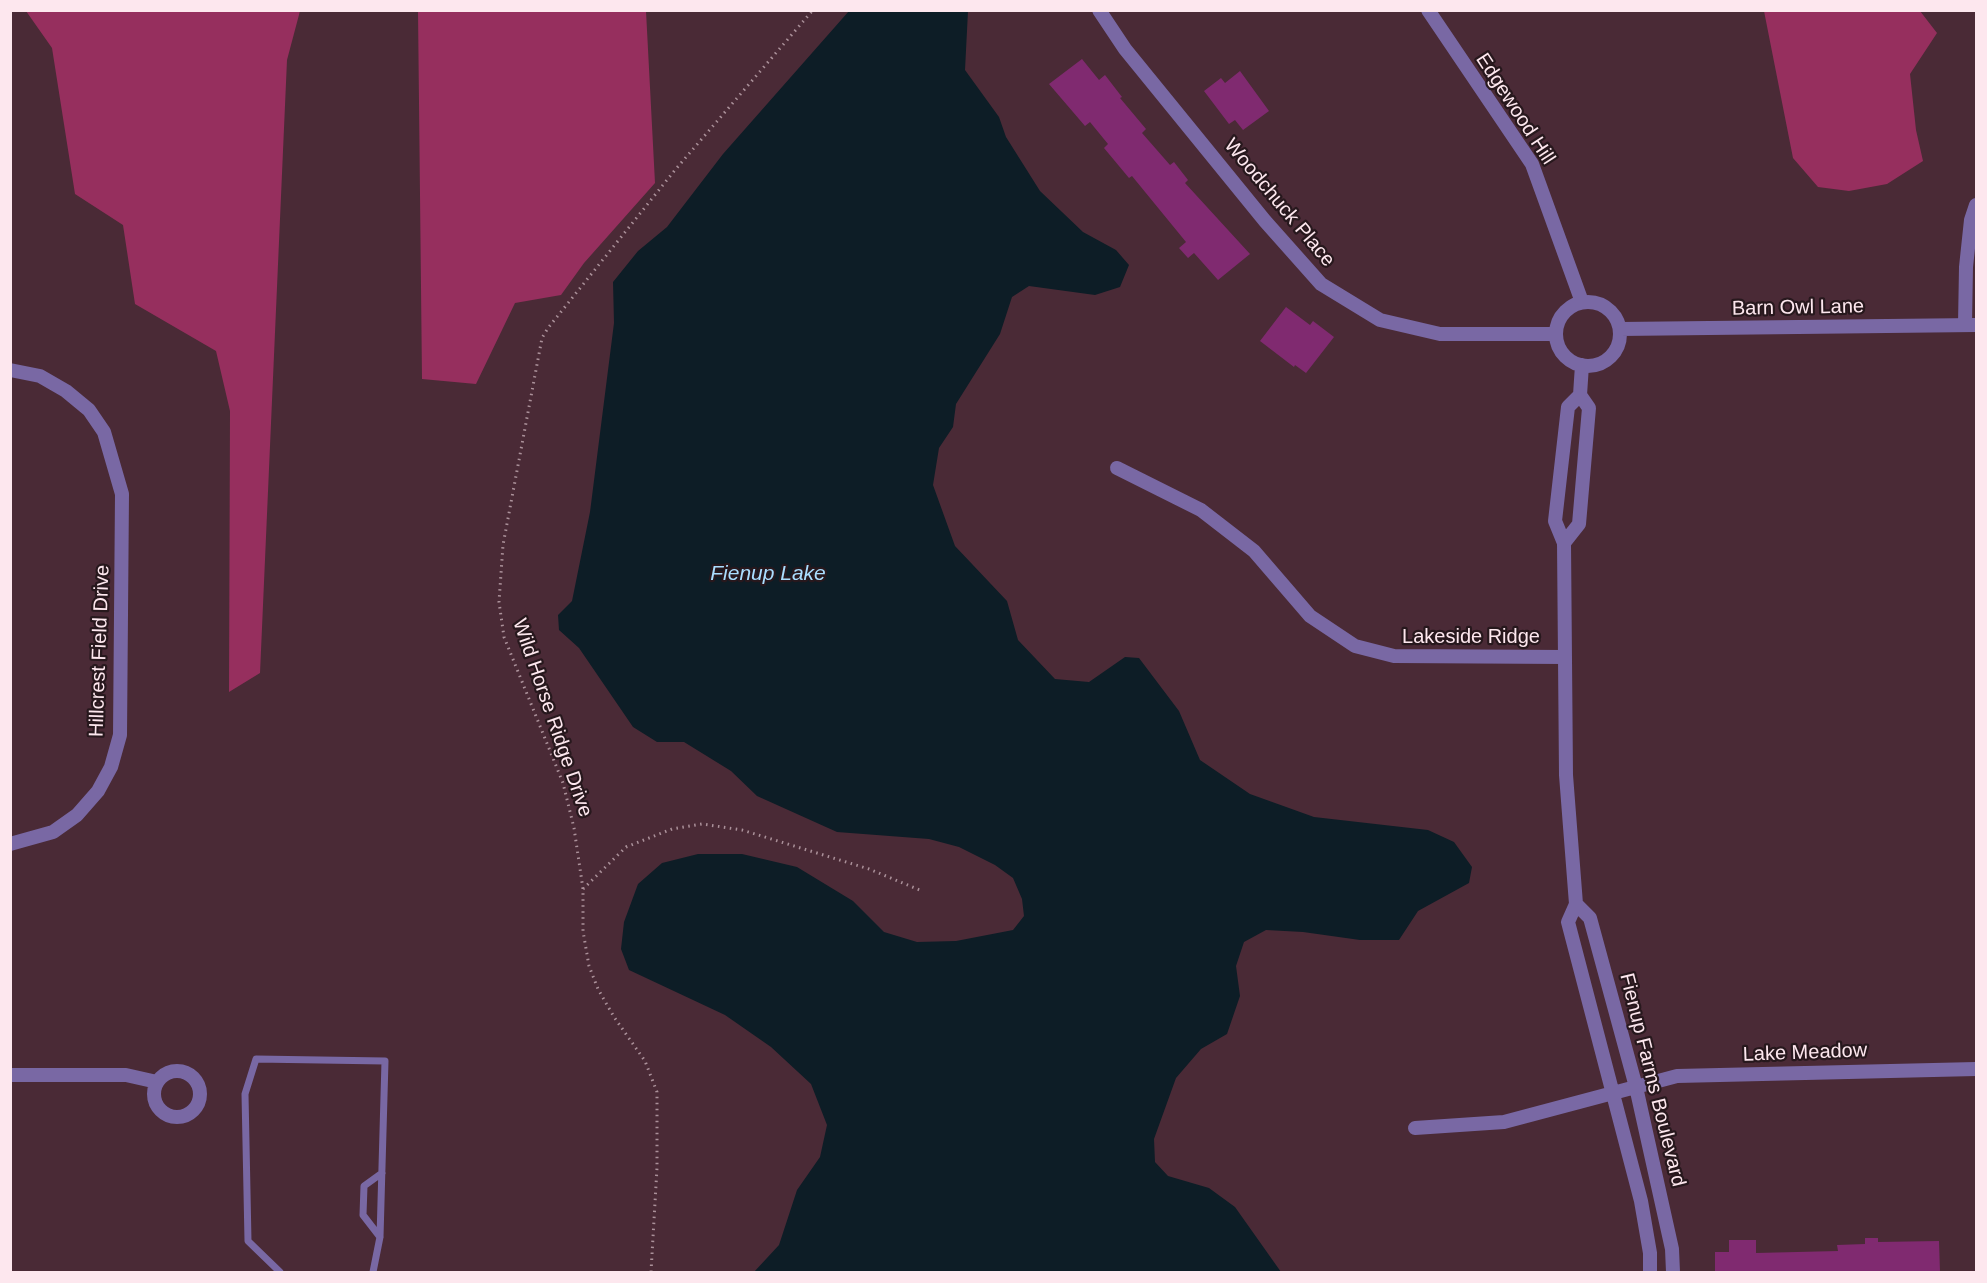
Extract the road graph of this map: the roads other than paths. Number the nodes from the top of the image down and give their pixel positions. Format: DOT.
graph roads {
  1 [pos="1099,10"];
  2 [pos="1428,10"];
  3 [pos="1977,205"];
  4 [pos="1582,302"];
  5 [pos="1971,324"];
  6 [pos="1620,329"];
  7 [pos="1556,334"];
  8 [pos="1582,365"];
  9 [pos="10,370"];
  10 [pos="1580,395"];
  11 [pos="1116,468"];
  12 [pos="1564,543"];
  13 [pos="1564,657"];
  14 [pos="10,844"];
  15 [pos="1576,904"];
  16 [pos="1977,1069"];
  17 [pos="10,1075"];
  18 [pos="157,1082"];
  19 [pos="1636,1087"];
  20 [pos="1613,1092"];
  21 [pos="1415,1128"];
  22 [pos="382,1173"];
  23 [pos="380,1237"];
  24 [pos="280,1272"];
  25 [pos="373,1272"];
  26 [pos="1650,1272"];
  27 [pos="1673,1272"];
  1 -- 7 [label="street, Woodchuck Place"];
  2 -- 4 [label="street, Edgewood Hill"];
  3 -- 5 [label="street"];
  4 -- 6 [label="street"];
  4 -- 7 [label="street"];
  5 -- 6 [label="street, Barn Owl Lane"];
  6 -- 8 [label="street"];
  7 -- 8 [label="street"];
  8 -- 10 [label="street, Fienup Farms Boulevard"];
  9 -- 14 [label="street, Hillcrest Field Drive"];
  10 -- 12 [label="street, Fienup Farms Boulevard"];
  10 -- 12 [label="street, Fienup Farms Boulevard"];
  11 -- 13 [label="street, Lakeside Ridge"];
  12 -- 13 [label="street, Fienup Farms Boulevard"];
  13 -- 15 [label="street, Fienup Farms Boulevard"];
  15 -- 19 [label="street, Fienup Farms Boulevard"];
  15 -- 20 [label="street, Fienup Farms Boulevard"];
  16 -- 19 [label="street, Lake Meadow"];
  17 -- 18 [label="street"];
  19 -- 20 [label="street, Lake Meadow"];
  19 -- 27 [label="street, Fienup Farms Boulevard"];
  20 -- 21 [label="street, Lake Meadow"];
  20 -- 26 [label="street, Fienup Farms Boulevard"];
  22 -- 23 [label="lane"];
  22 -- 23 [label="lane"];
  22 -- 24 [label="lane"];
  23 -- 25 [label="lane"];
}
